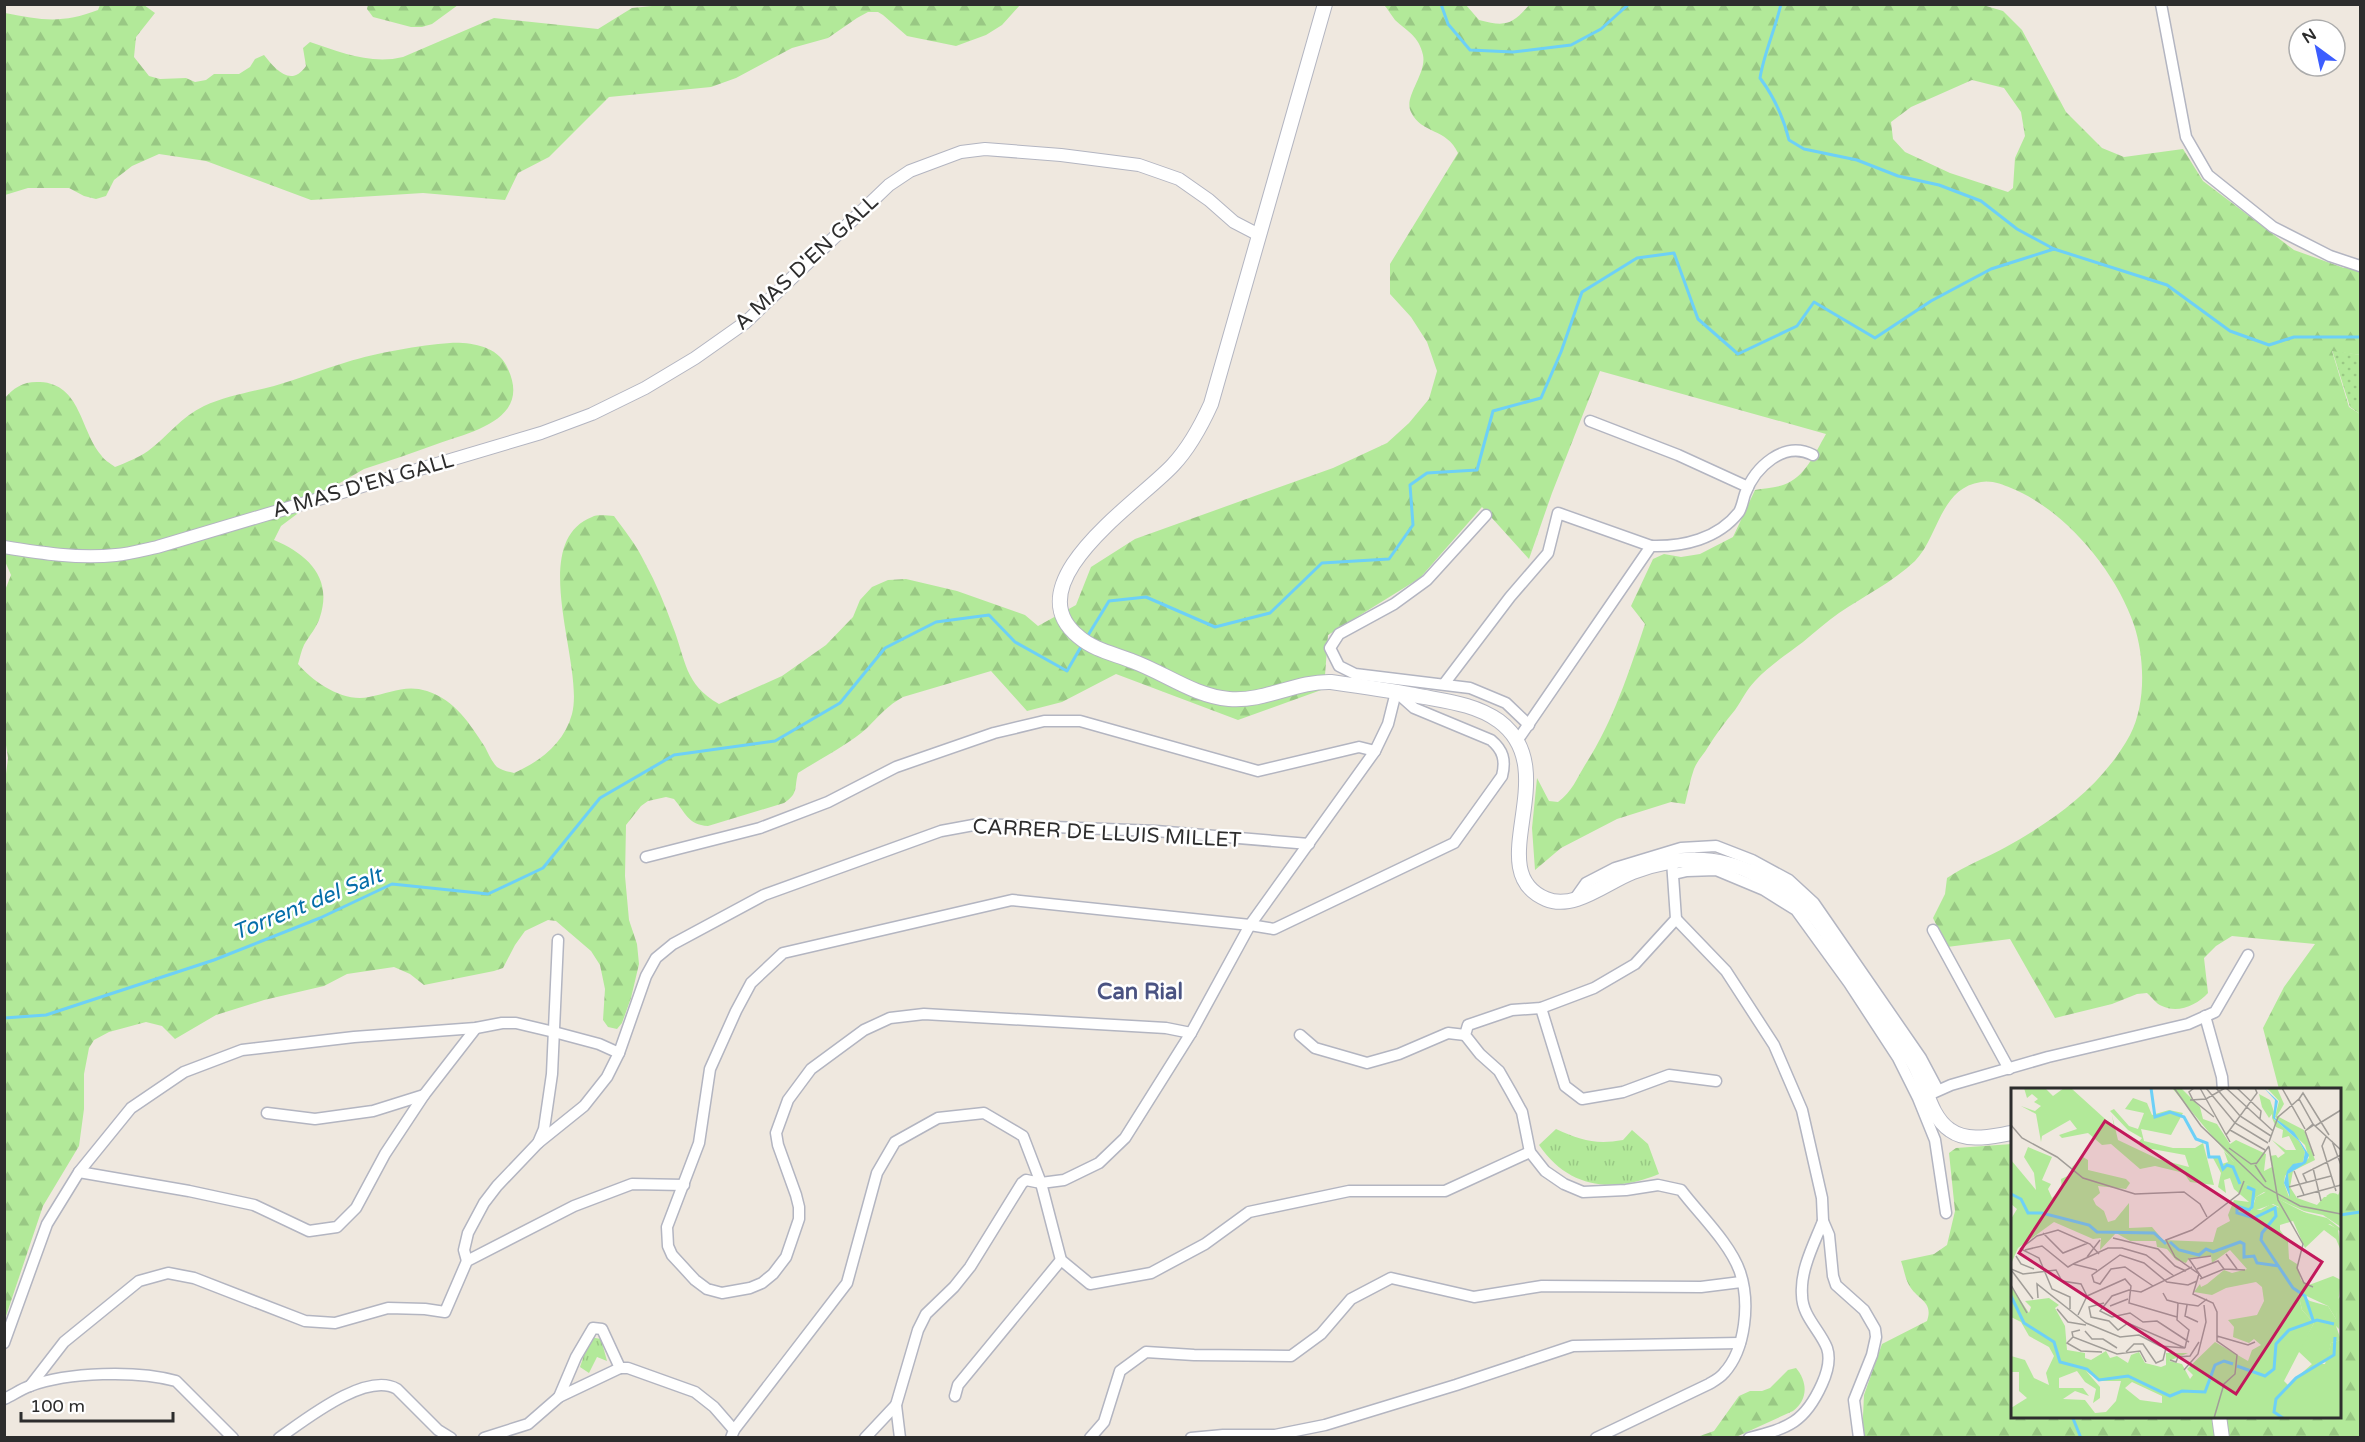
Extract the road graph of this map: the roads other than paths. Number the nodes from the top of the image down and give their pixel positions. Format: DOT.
graph roads {
  1 [pos="1325,4"];
  2 [pos="2161,4"];
  3 [pos="1259,235"];
  4 [pos="2361,266"];
  5 [pos="1590,421"];
  6 [pos="1813,454"];
  7 [pos="1748,487"];
  8 [pos="1486,515"];
  9 [pos="1651,546"];
  10 [pos="4,547"];
  11 [pos="1444,684"];
  12 [pos="1396,692"];
  13 [pos="1529,725"];
  14 [pos="1517,741"];
  15 [pos="1375,751"];
  16 [pos="1309,844"];
  17 [pos="646,857"];
  18 [pos="1673,867"];
  19 [pos="1574,900"];
  20 [pos="1676,919"];
  21 [pos="1250,925"];
  22 [pos="1933,930"];
  23 [pos="558,940"];
  24 [pos="2248,955"];
  25 [pos="1541,1008"];
  26 [pos="2205,1016"];
  27 [pos="476,1028"];
  28 [pos="554,1032"];
  29 [pos="1191,1033"];
  30 [pos="1300,1035"];
  31 [pos="1465,1035"];
  32 [pos="619,1053"];
  33 [pos="2008,1069"];
  34 [pos="1716,1081"];
  35 [pos="2223,1088"];
  36 [pos="1933,1093"];
  37 [pos="424,1095"];
  38 [pos="267,1113"];
  39 [pos="1944,1126"];
  40 [pos="2011,1133"];
  41 [pos="1935,1140"];
  42 [pos="538,1143"];
  43 [pos="1530,1152"];
  44 [pos="79,1172"];
  45 [pos="1041,1183"];
  46 [pos="684,1185"];
  47 [pos="1946,1213"];
  48 [pos="1822,1221"];
  49 [pos="1061,1260"];
  50 [pos="467,1261"];
  51 [pos="1741,1282"];
  52 [pos="4,1343"];
  53 [pos="1740,1343"];
  54 [pos="620,1368"];
  55 [pos="30,1386"];
  56 [pos="956,1396"];
  57 [pos="559,1397"];
  58 [pos="4,1398"];
  59 [pos="896,1406"];
  60 [pos="2220,1418"];
  61 [pos="733,1434"];
  62 [pos="233,1437"];
  63 [pos="279,1437"];
  64 [pos="451,1437"];
  65 [pos="484,1437"];
  66 [pos="865,1437"];
  67 [pos="900,1437"];
  68 [pos="1090,1437"];
  69 [pos="1191,1437"];
  70 [pos="1596,1437"];
  71 [pos="1749,1437"];
  72 [pos="1859,1437"];
  73 [pos="2222,1437"];
  1 -- 3 [label="main road"];
  2 -- 4 [label="street"];
  3 -- 10 [label="street, A MAS D'EN GALL"];
  3 -- 12 [label="main road"];
  5 -- 7 [label="street"];
  6 -- 7 [label="street"];
  7 -- 9 [label="street"];
  8 -- 11 [label="street"];
  9 -- 11 [label="street"];
  9 -- 13 [label="street"];
  11 -- 13 [label="street"];
  12 -- 14 [label="main road"];
  12 -- 15 [label="street"];
  12 -- 21 [label="street"];
  13 -- 14 [label="street"];
  14 -- 19 [label="main road"];
  15 -- 16 [label="street"];
  15 -- 17 [label="street"];
  16 -- 21 [label="street"];
  16 -- 32 [label="street, CARRER DE LLUIS MILLET"];
  18 -- 19 [label="main road"];
  18 -- 20 [label="street"];
  18 -- 36 [label="main road"];
  18 -- 41 [label="street"];
  19 -- 36 [label="street"];
  20 -- 25 [label="street"];
  20 -- 48 [label="street"];
  21 -- 29 [label="street"];
  21 -- 46 [label="street"];
  22 -- 33 [label="street"];
  23 -- 28 [label="street"];
  24 -- 26 [label="street"];
  25 -- 31 [label="street"];
  25 -- 34 [label="street"];
  26 -- 33 [label="street"];
  26 -- 35 [label="street"];
  27 -- 28 [label="street"];
  27 -- 37 [label="street"];
  27 -- 44 [label="street"];
  28 -- 32 [label="street"];
  28 -- 42 [label="street"];
  29 -- 45 [label="street"];
  29 -- 46 [label="street"];
  30 -- 31 [label="street"];
  31 -- 43 [label="street"];
  32 -- 42 [label="street, CARRER DE LLUIS MILLET"];
  33 -- 36 [label="street"];
  36 -- 39 [label="main road"];
  37 -- 38 [label="street"];
  37 -- 44 [label="street"];
  39 -- 40 [label="main road"];
  39 -- 41 [label="street"];
  41 -- 47 [label="street"];
  42 -- 50 [label="street, CARRER DE LLUIS MILLET"];
  43 -- 49 [label="street"];
  43 -- 51 [label="street"];
  44 -- 52 [label="street"];
  45 -- 49 [label="street"];
  45 -- 59 [label="street"];
  45 -- 61 [label="street"];
  46 -- 50 [label="street"];
  48 -- 71 [label="street"];
  48 -- 72 [label="street"];
  49 -- 56 [label="street"];
  50 -- 55 [label="street"];
  51 -- 53 [label="street"];
  51 -- 68 [label="street"];
  53 -- 69 [label="street"];
  53 -- 70 [label="street"];
  54 -- 57 [label="street"];
  54 -- 57 [label="street"];
  54 -- 61 [label="street"];
  55 -- 58 [label="street"];
  55 -- 62 [label="street"];
  57 -- 65 [label="street"];
  59 -- 66 [label="street"];
  59 -- 67 [label="street"];
  60 -- 73 [label="main road"];
  63 -- 64 [label="street"];
}
